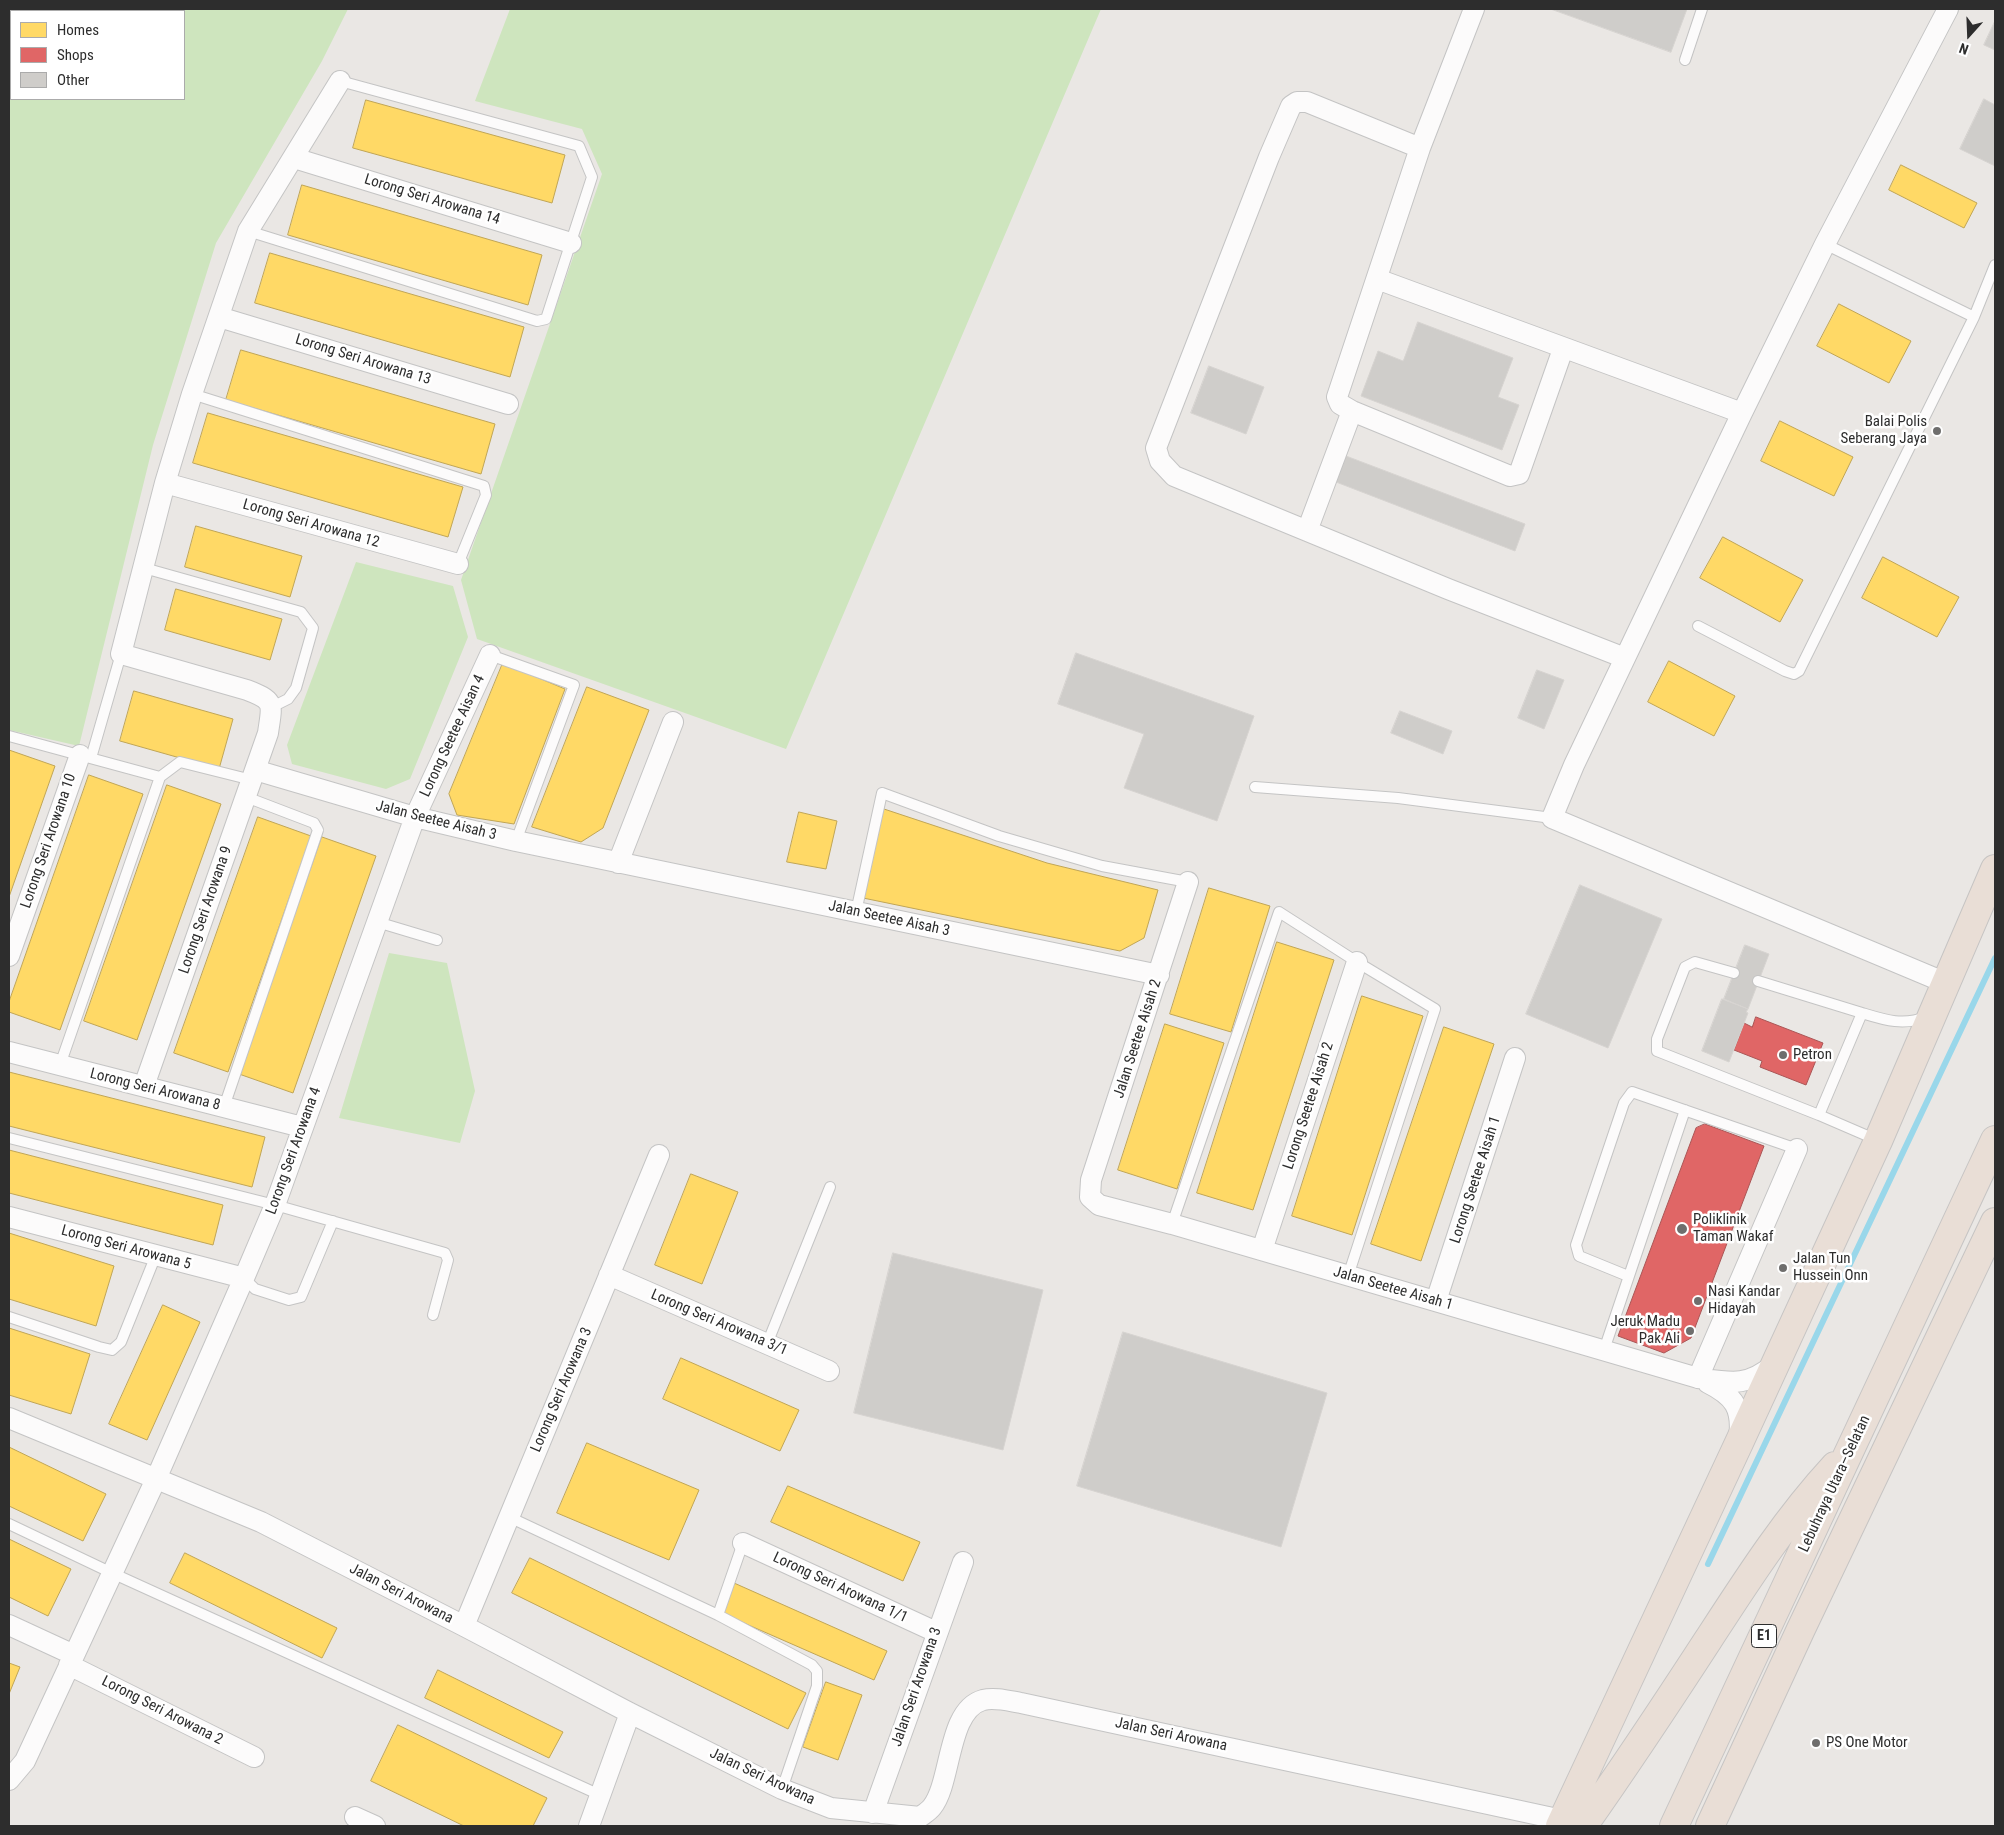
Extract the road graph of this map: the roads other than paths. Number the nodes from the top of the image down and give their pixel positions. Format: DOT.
graph roads {
  1 [pos="1474,9"];
  2 [pos="1702,9"];
  3 [pos="1948,9"];
  4 [pos="1685,60"];
  5 [pos="340,81"];
  6 [pos="1420,148"];
  7 [pos="294,158"];
  8 [pos="248,231"];
  9 [pos="571,243"];
  10 [pos="1825,244"];
  11 [pos="1995,265"];
  12 [pos="1377,280"];
  13 [pos="219,317"];
  14 [pos="1974,318"];
  15 [pos="1563,348"];
  16 [pos="192,394"];
  17 [pos="508,404"];
  18 [pos="1352,411"];
  19 [pos="1742,413"];
  20 [pos="165,483"];
  21 [pos="1307,531"];
  22 [pos="458,564"];
  23 [pos="144,568"];
  24 [pos="1698,626"];
  25 [pos="121,654"];
  26 [pos="490,654"];
  27 [pos="1625,658"];
  28 [pos="272,707"];
  29 [pos="673,722"];
  30 [pos="9,736"];
  31 [pos="85,757"];
  32 [pos="160,777"];
  33 [pos="251,782"];
  34 [pos="1254,787"];
  35 [pos="415,817"];
  36 [pos="1552,818"];
  37 [pos="516,841"];
  38 [pos="618,863"];
  39 [pos="1995,869"];
  40 [pos="1188,882"];
  41 [pos="856,912"];
  42 [pos="377,922"];
  43 [pos="437,940"];
  44 [pos="9,956"];
  45 [pos="1357,962"];
  46 [pos="1734,973"];
  47 [pos="1159,975"];
  48 [pos="1758,982"];
  49 [pos="1946,983"];
  50 [pos="1862,1013"];
  51 [pos="1934,1014"];
  52 [pos="9,1052"];
  53 [pos="1516,1058"];
  54 [pos="60,1065"];
  55 [pos="144,1086"];
  56 [pos="224,1107"];
  57 [pos="1684,1110"];
  58 [pos="1819,1115"];
  59 [pos="302,1127"];
  60 [pos="9,1138"];
  61 [pos="1878,1140"];
  62 [pos="1995,1140"];
  63 [pos="1796,1149"];
  64 [pos="659,1155"];
  65 [pos="830,1187"];
  66 [pos="1090,1197"];
  67 [pos="275,1205"];
  68 [pos="9,1216"];
  69 [pos="332,1221"];
  70 [pos="1995,1223"];
  71 [pos="1172,1224"];
  72 [pos="1262,1250"];
  73 [pos="156,1255"];
  74 [pos="609,1275"];
  75 [pos="1348,1276"];
  76 [pos="1628,1276"];
  77 [pos="244,1278"];
  78 [pos="1436,1301"];
  79 [pos="433,1315"];
  80 [pos="9,1316"];
  81 [pos="768,1344"];
  82 [pos="1604,1350"];
  83 [pos="1776,1363"];
  84 [pos="829,1370"];
  85 [pos="1698,1378"];
  86 [pos="9,1418"];
  87 [pos="1738,1445"];
  88 [pos="1853,1446"];
  89 [pos="156,1479"];
  90 [pos="509,1517"];
  91 [pos="9,1524"];
  92 [pos="743,1544"];
  93 [pos="963,1562"];
  94 [pos="112,1573"];
  95 [pos="718,1615"];
  96 [pos="9,1625"];
  97 [pos="464,1626"];
  98 [pos="936,1632"];
  99 [pos="72,1660"];
  100 [pos="630,1713"];
  101 [pos="254,1757"];
  102 [pos="9,1780"];
  103 [pos="782,1788"];
  104 [pos="600,1795"];
  105 [pos="873,1813"];
  106 [pos="355,1817"];
  107 [pos="1568,1824"];
  108 [pos="375,1826"];
  109 [pos="589,1826"];
  110 [pos="1674,1826"];
  111 [pos="1710,1826"];
  1 -- 6 [label="street"];
  2 -- 4 [label="lane"];
  3 -- 10 [label="street"];
  5 -- 7 [label="street"];
  5 -- 9 [label="lane"];
  6 -- 12 [label="street"];
  6 -- 21 [label="street"];
  7 -- 8 [label="street"];
  7 -- 9 [label="street, Lorong Seri Arowana 14"];
  8 -- 9 [label="lane"];
  8 -- 13 [label="street"];
  10 -- 14 [label="lane"];
  10 -- 19 [label="street"];
  11 -- 14 [label="lane"];
  12 -- 15 [label="street"];
  12 -- 18 [label="street"];
  13 -- 16 [label="street"];
  13 -- 17 [label="street, Lorong Seri Arowana 13"];
  14 -- 24 [label="lane"];
  15 -- 18 [label="street"];
  15 -- 19 [label="street"];
  16 -- 20 [label="street"];
  16 -- 22 [label="lane"];
  18 -- 21 [label="street"];
  19 -- 27 [label="street"];
  20 -- 22 [label="street, Lorong Seri Arowana 12"];
  20 -- 23 [label="street"];
  21 -- 27 [label="street"];
  23 -- 25 [label="street"];
  23 -- 28 [label="lane"];
  25 -- 28 [label="street"];
  25 -- 31 [label="lane"];
  26 -- 35 [label="street, Lorong Seetee Aisan 4"];
  26 -- 37 [label="lane"];
  27 -- 36 [label="street"];
  28 -- 33 [label="street, Lorong Seri Arowana 9"];
  29 -- 38 [label="street"];
  30 -- 31 [label="lane"];
  31 -- 32 [label="lane"];
  31 -- 44 [label="street, Lorong Seri Arowana 10"];
  32 -- 33 [label="lane"];
  32 -- 54 [label="lane"];
  33 -- 35 [label="street, Jalan Seetee Aisah 3"];
  33 -- 55 [label="street, Lorong Seri Arowana 9"];
  33 -- 56 [label="lane"];
  34 -- 36 [label="lane"];
  35 -- 37 [label="street, Jalan Seetee Aisah 3"];
  35 -- 42 [label="street, Lorong Seri Arowana 4"];
  36 -- 49 [label="street"];
  37 -- 38 [label="street, Jalan Seetee Aisah 3"];
  38 -- 41 [label="street, Jalan Seetee Aisah 3"];
  39 -- 49 [label="highway"];
  40 -- 41 [label="lane"];
  40 -- 47 [label="street, Jalan Seetee Aisah 2"];
  41 -- 47 [label="street, Jalan Seetee Aisah 3"];
  42 -- 43 [label="lane"];
  42 -- 59 [label="street, Lorong Seri Arowana 4"];
  45 -- 71 [label="lane"];
  45 -- 72 [label="street, Lorong Seetee Aisah 2"];
  45 -- 75 [label="lane"];
  46 -- 58 [label="lane"];
  47 -- 66 [label="street, Jalan Seetee Aisah 2"];
  48 -- 50 [label="lane"];
  49 -- 51 [label="highway"];
  50 -- 51 [label="lane"];
  50 -- 58 [label="lane"];
  51 -- 61 [label="highway"];
  52 -- 54 [label="street, Lorong Seri Arowana 8"];
  53 -- 78 [label="street, Lorong Seetee Aisah 1"];
  54 -- 55 [label="street, Lorong Seri Arowana 8"];
  55 -- 56 [label="street, Lorong Seri Arowana 8"];
  56 -- 59 [label="street, Lorong Seri Arowana 8"];
  57 -- 63 [label="lane"];
  57 -- 76 [label="lane"];
  57 -- 76 [label="lane"];
  58 -- 61 [label="lane"];
  59 -- 67 [label="street, Lorong Seri Arowana 4"];
  60 -- 67 [label="lane"];
  61 -- 83 [label="highway"];
  62 -- 88 [label="highway, Lebuhraya Utara–Selatan / E1"];
  63 -- 85 [label="street"];
  64 -- 74 [label="street, Lorong Seri Arowana 3"];
  65 -- 81 [label="lane"];
  66 -- 71 [label="street, Jalan Seetee Aisah 1"];
  67 -- 69 [label="lane"];
  67 -- 77 [label="street, Lorong Seri Arowana 4"];
  68 -- 73 [label="street, Lorong Seri Arowana 5"];
  69 -- 77 [label="lane"];
  69 -- 79 [label="lane"];
  70 -- 111 [label="highway, E1"];
  71 -- 72 [label="street, Jalan Seetee Aisah 1"];
  72 -- 75 [label="street, Jalan Seetee Aisah 1"];
  73 -- 77 [label="street, Lorong Seri Arowana 5"];
  73 -- 80 [label="lane"];
  74 -- 81 [label="street, Lorong Seri Arowana 3/1"];
  74 -- 90 [label="street, Lorong Seri Arowana 3"];
  75 -- 78 [label="street, Jalan Seetee Aisah 1"];
  76 -- 82 [label="lane"];
  77 -- 89 [label="street, Lorong Seri Arowana 4"];
  78 -- 82 [label="street, Jalan Seetee Aisah 1"];
  81 -- 84 [label="street, Lorong Seri Arowana 3/1"];
  82 -- 85 [label="street, Jalan Seetee Aisah 1"];
  83 -- 85 [label="street, Jalan Seetee Aisah 1"];
  83 -- 87 [label="highway"];
  85 -- 87 [label="street, Jalan Seetee Aisah 1"];
  86 -- 89 [label="street, Jalan Seri Arowana"];
  87 -- 107 [label="highway"];
  88 -- 107 [label="highway"];
  88 -- 110 [label="highway, Lebuhraya Utara–Selatan / E1"];
  89 -- 94 [label="street, Lorong Seri Arowana 4"];
  89 -- 97 [label="street, Jalan Seri Arowana"];
  90 -- 95 [label="lane"];
  90 -- 97 [label="street, Lorong Seri Arowana 3"];
  91 -- 94 [label="lane"];
  92 -- 95 [label="lane"];
  92 -- 98 [label="street, Lorong Seri Arowana 1/1"];
  93 -- 98 [label="street, Jalan Seri Arowana 3"];
  94 -- 99 [label="street, Lorong Seri Arowana 4"];
  94 -- 104 [label="lane"];
  95 -- 103 [label="lane"];
  96 -- 99 [label="street, Lorong Seri Arowana 2"];
  97 -- 100 [label="street, Jalan Seri Arowana"];
  98 -- 105 [label="street, Jalan Seri Arowana 3"];
  99 -- 101 [label="street, Lorong Seri Arowana 2"];
  99 -- 102 [label="street, Lorong Seri Arowana 4"];
  100 -- 103 [label="street, Jalan Seri Arowana"];
  100 -- 104 [label="street"];
  103 -- 105 [label="street, Jalan Seri Arowana"];
  104 -- 109 [label="street"];
  105 -- 107 [label="street, Jalan Seri Arowana"];
  106 -- 108 [label="street"];
}
